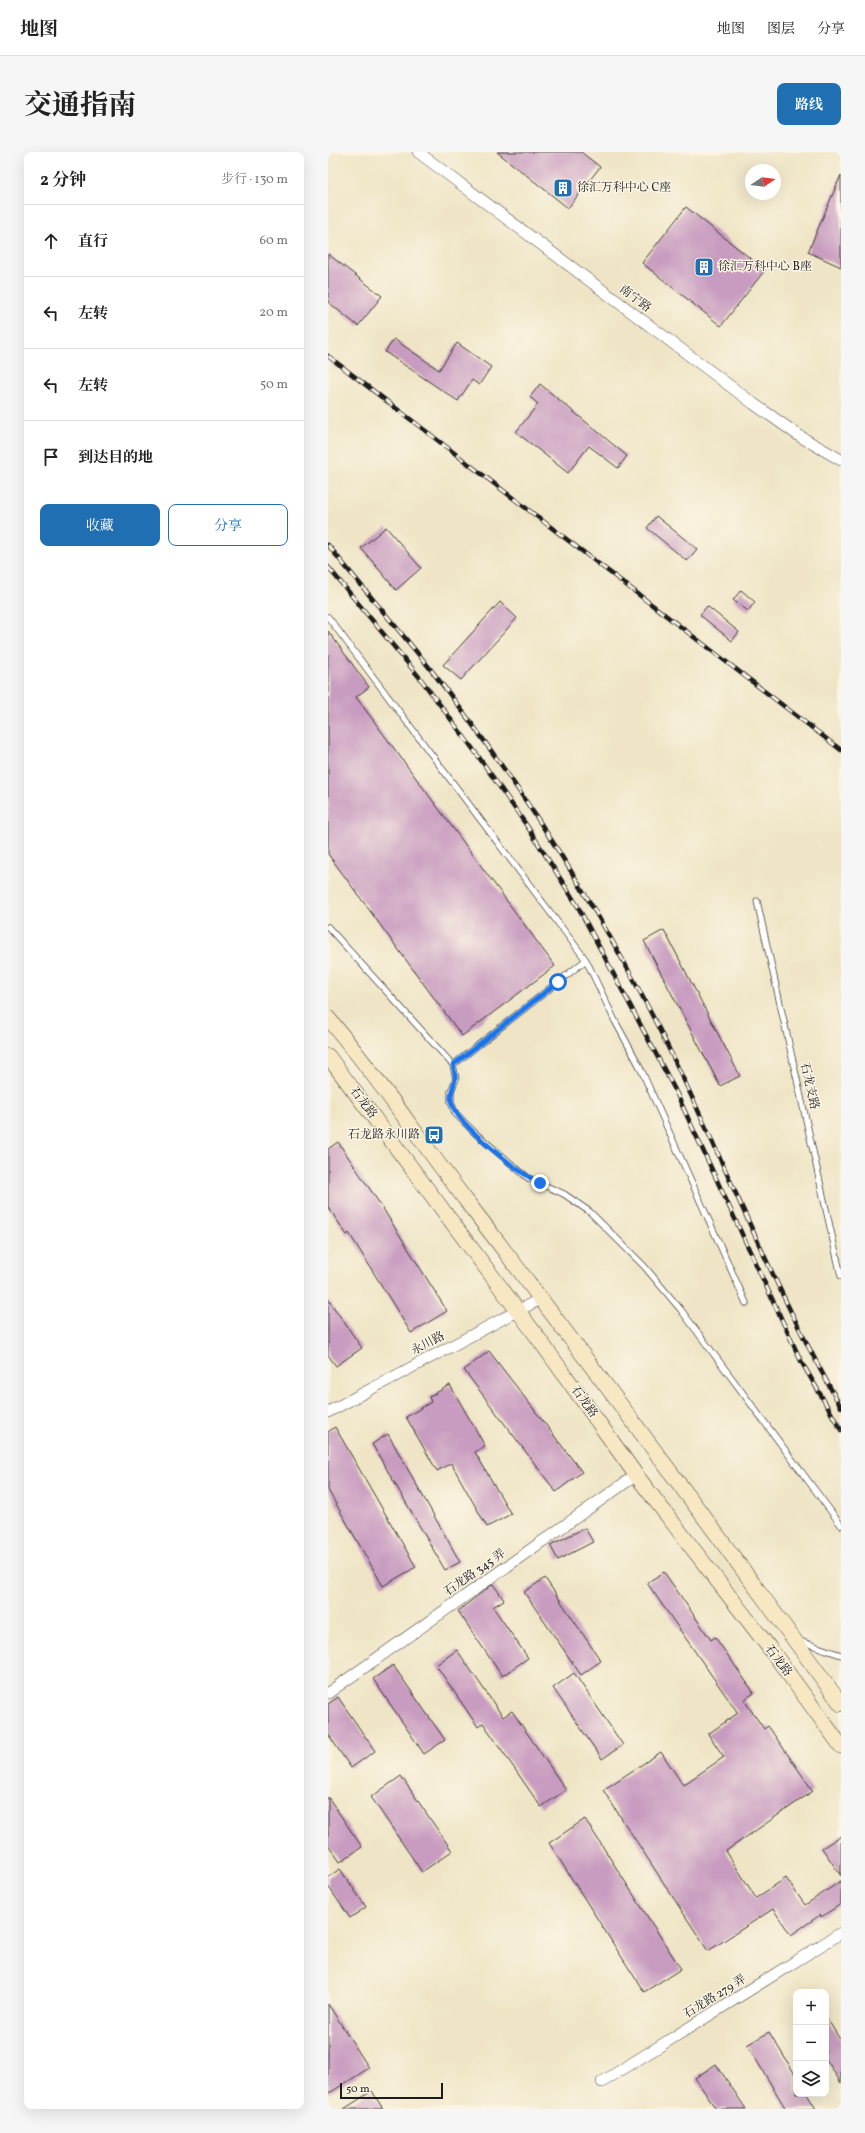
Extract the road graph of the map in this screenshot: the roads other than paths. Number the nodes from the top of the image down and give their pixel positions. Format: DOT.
graph roads {
  1 [pos="418,152"];
  2 [pos="841,460"];
  3 [pos="328,617"];
  4 [pos="757,901"];
  5 [pos="328,927"];
  6 [pos="586,960"];
  7 [pos="328,1018"];
  8 [pos="328,1056"];
  9 [pos="453,1065"];
  10 [pos="841,1276"];
  11 [pos="540,1299"];
  12 [pos="746,1303"];
  13 [pos="518,1311"];
  14 [pos="328,1412"];
  15 [pos="636,1475"];
  16 [pos="841,1524"];
  17 [pos="794,1639"];
  18 [pos="841,1655"];
  19 [pos="328,1693"];
  20 [pos="841,1704"];
  21 [pos="841,1746"];
  22 [pos="841,1933"];
  23 [pos="602,2082"];
  1 -- 2 [label="street, 南宁路"];
  3 -- 6 [label="lane"];
  4 -- 10 [label="lane, 石龙支路"];
  5 -- 9 [label="lane"];
  6 -- 9 [label="lane"];
  6 -- 12 [label="lane"];
  7 -- 11 [label="main road, 石龙路"];
  8 -- 13 [label="main road, 石龙路"];
  9 -- 16 [label="lane"];
  11 -- 13 [label="street, 永川路"];
  11 -- 17 [label="main road, 石龙路"];
  13 -- 14 [label="street, 永川路"];
  13 -- 15 [label="main road, 石龙路"];
  15 -- 19 [label="street, 石龙路 345 弄"];
  15 -- 21 [label="main road, 石龙路"];
  17 -- 18 [label="lane"];
  17 -- 20 [label="main road, 石龙路"];
  22 -- 23 [label="street, 石龙路 279 弄"];
}
